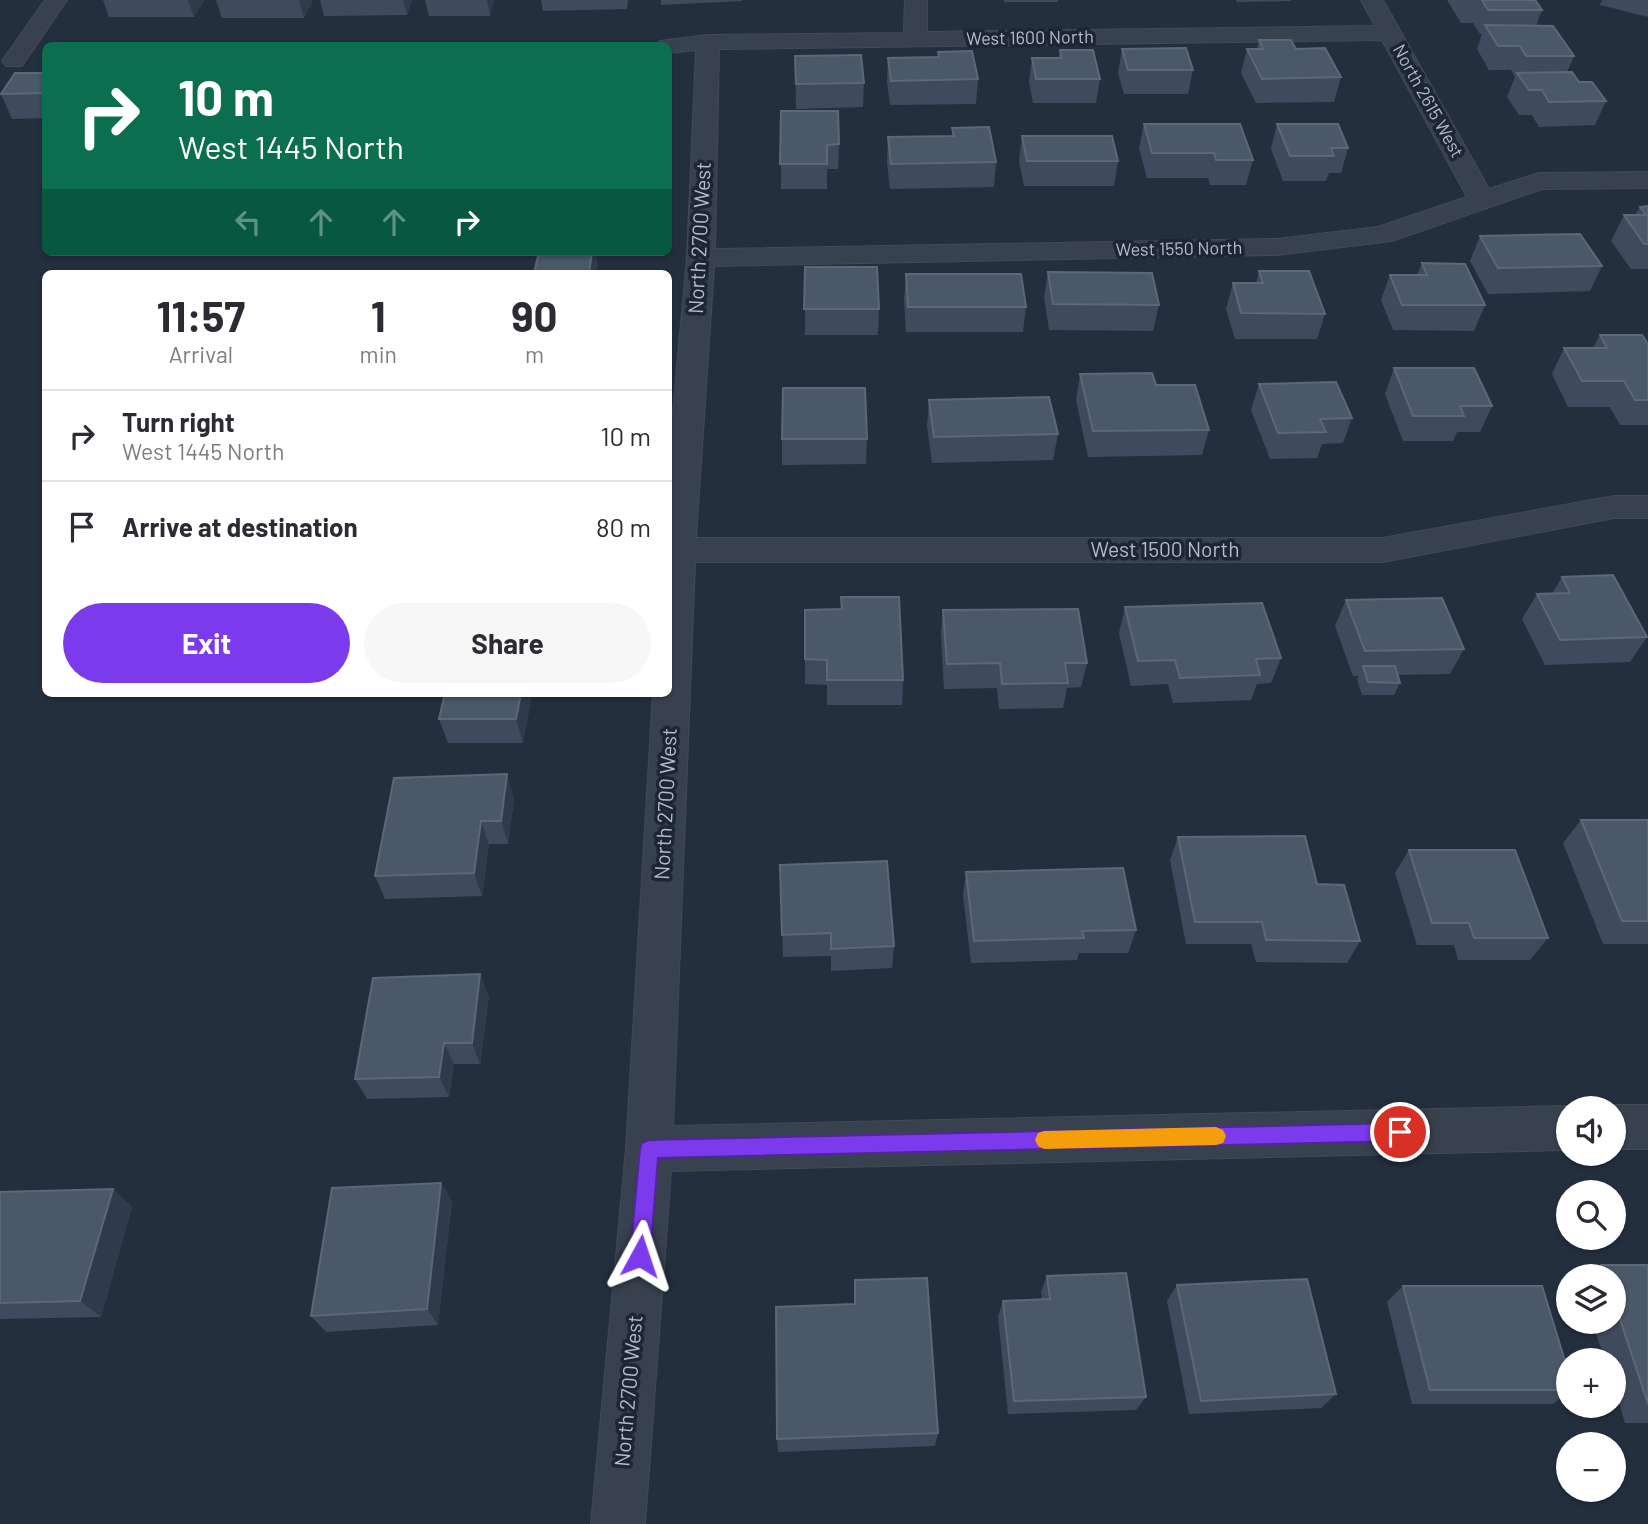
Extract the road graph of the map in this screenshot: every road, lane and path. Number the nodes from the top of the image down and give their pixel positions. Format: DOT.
graph roads {
  1 [pos="56,0"];
  2 [pos="916,0"];
  3 [pos="1372,0"];
  4 [pos="1391,33"];
  5 [pos="915,40"];
  6 [pos="708,42"];
  7 [pos="672,46"];
  8 [pos="7,61"];
  9 [pos="42,61"];
  10 [pos="1648,180"];
  11 [pos="1483,202"];
  12 [pos="701,258"];
  13 [pos="1648,507"];
  14 [pos="678,550"];
  15 [pos="672,674"];
  16 [pos="671,697"];
  17 [pos="1648,1127"];
  18 [pos="1556,1128"];
  19 [pos="1626,1128"];
  20 [pos="649,1149"];
  21 [pos="618,1524"];
  1 -- 8 [label="street"];
  2 -- 5 [label="street"];
  3 -- 4 [label="street, North 2615 West"];
  4 -- 5 [label="street, West 1600 North"];
  4 -- 11 [label="street, North 2615 West"];
  5 -- 6 [label="street, West 1600 North"];
  6 -- 7 [label="street, West 1600 North"];
  6 -- 12 [label="street, North 2700 West"];
  8 -- 9 [label="street"];
  10 -- 11 [label="street, West 1550 North"];
  11 -- 12 [label="street, West 1550 North"];
  12 -- 14 [label="street, North 2700 West"];
  13 -- 14 [label="street, West 1500 North"];
  14 -- 15 [label="street, North 2700 West"];
  16 -- 20 [label="street, North 2700 West"];
  17 -- 19 [label="street"];
  18 -- 20 [label="street"];
  20 -- 21 [label="street, North 2700 West"];
}
